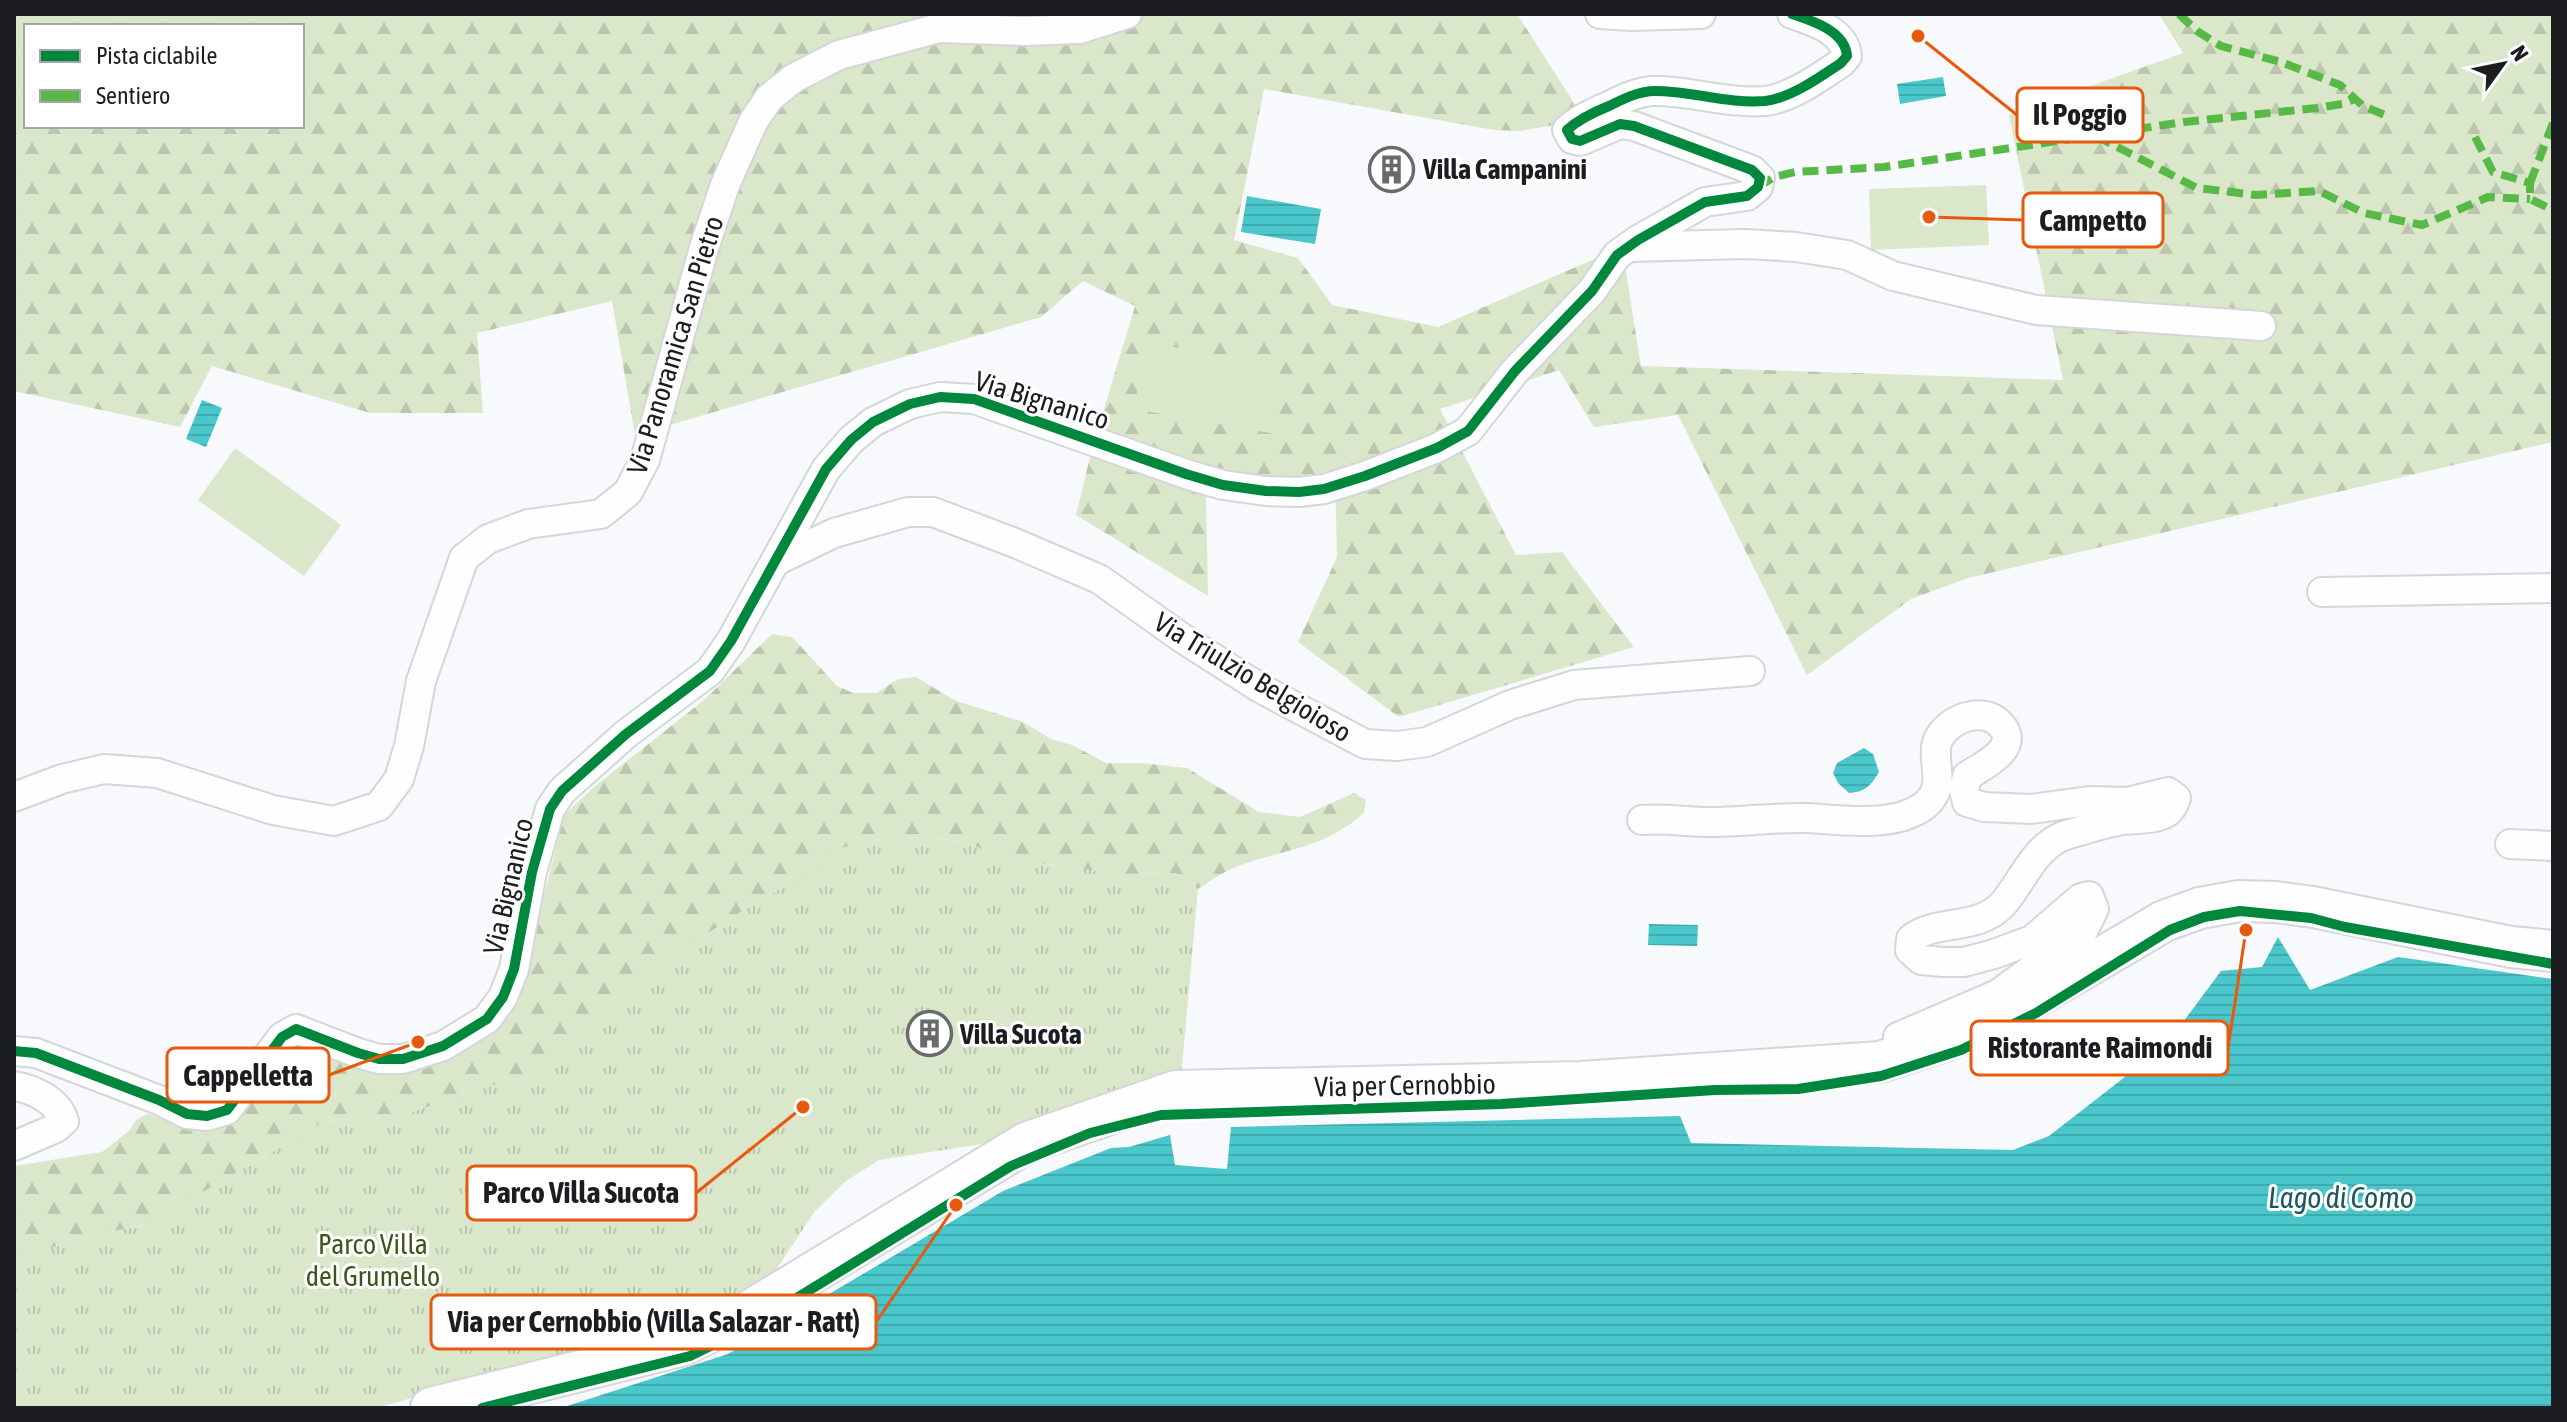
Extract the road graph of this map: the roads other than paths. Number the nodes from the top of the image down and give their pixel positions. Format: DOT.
graph roads {
  1 [pos="1127,14"];
  2 [pos="1600,14"];
  3 [pos="1701,14"];
  4 [pos="1792,14"];
  5 [pos="1628,247"];
  6 [pos="2261,326"];
  7 [pos="776,561"];
  8 [pos="2553,588"];
  9 [pos="2322,592"];
  10 [pos="1750,671"];
  11 [pos="14,797"];
  12 [pos="1642,820"];
  13 [pos="2510,844"];
  14 [pos="2553,846"];
  15 [pos="2553,951"];
  16 [pos="14,1051"];
  17 [pos="1715,1074"];
  18 [pos="14,1086"];
  19 [pos="14,1146"];
  20 [pos="431,1408"];
  1 -- 11 [label="street, Via Panoramica San Pietro"];
  2 -- 3 [label="street"];
  4 -- 5 [label="street, Via Bignanico"];
  5 -- 6 [label="street"];
  5 -- 7 [label="street, Via Bignanico"];
  7 -- 10 [label="street, Via Triulzio Belgioioso"];
  7 -- 16 [label="street, Via Bignanico"];
  8 -- 9 [label="street"];
  12 -- 17 [label="street"];
  13 -- 14 [label="street"];
  15 -- 17 [label="main road, Via per Cernobbio"];
  17 -- 20 [label="main road, Via per Cernobbio"];
  18 -- 19 [label="street"];
}
